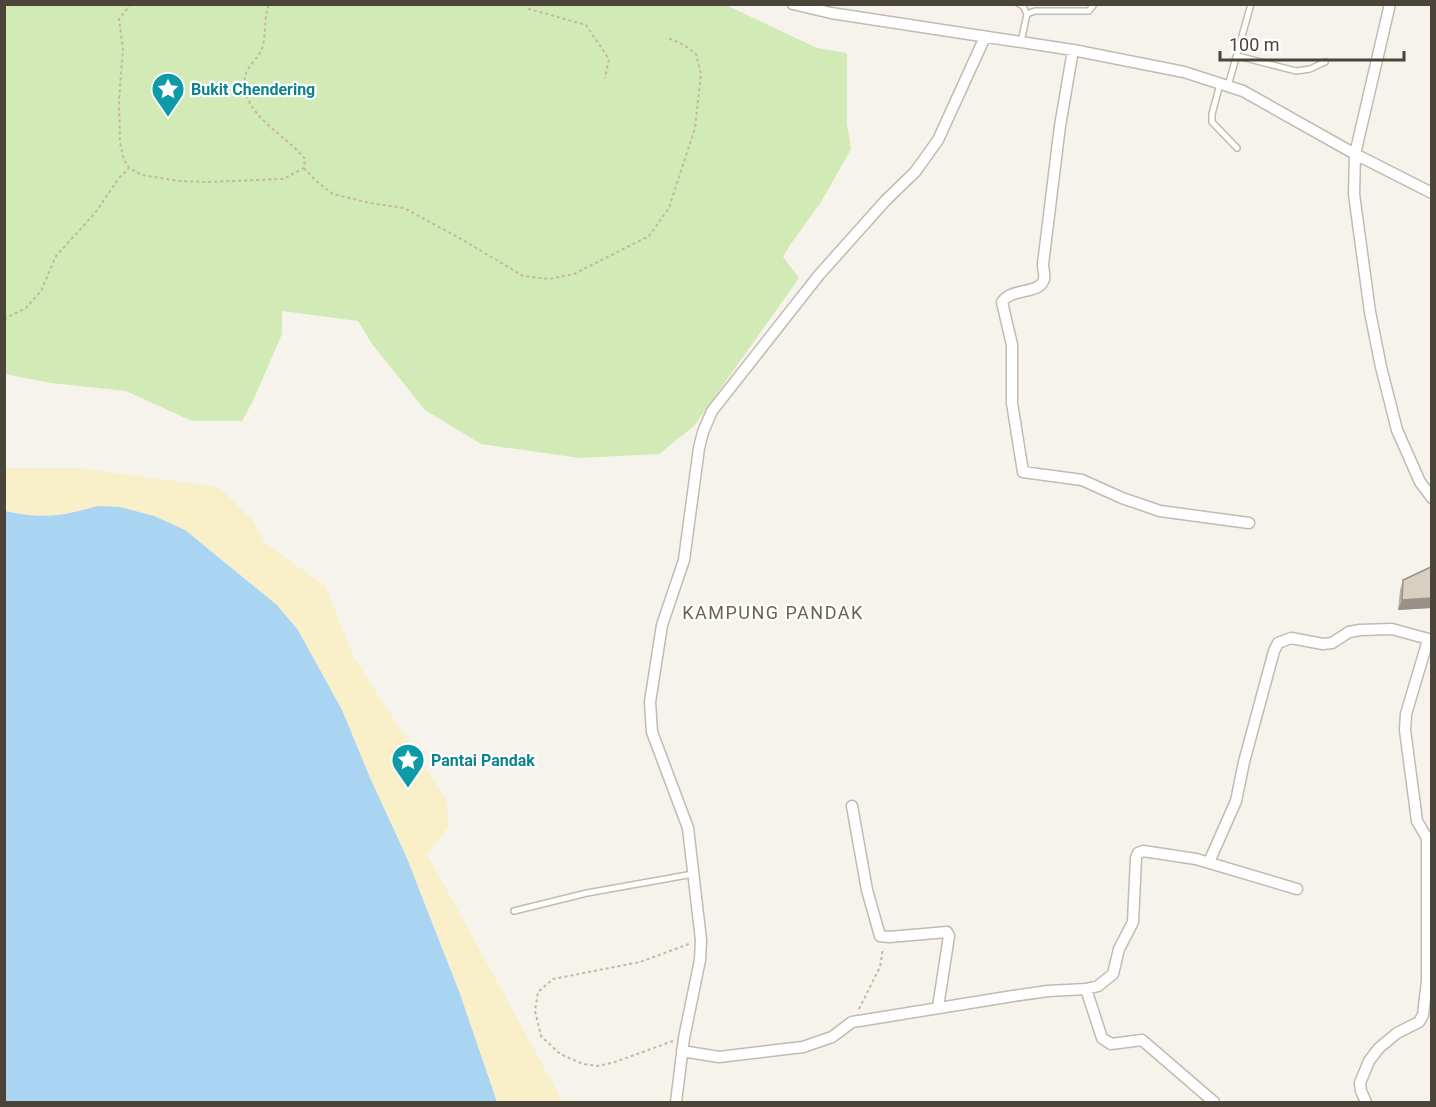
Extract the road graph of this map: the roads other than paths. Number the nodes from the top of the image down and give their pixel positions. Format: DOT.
graph roads {
  1 [pos="793,4"];
  2 [pos="1019,4"];
  3 [pos="1036,4"];
  4 [pos="1094,4"];
  5 [pos="1251,4"];
  6 [pos="1390,4"];
  7 [pos="1035,11"];
  8 [pos="1027,14"];
  9 [pos="985,37"];
  10 [pos="1021,42"];
  11 [pos="1073,50"];
  12 [pos="1238,56"];
  13 [pos="1325,62"];
  14 [pos="1225,84"];
  15 [pos="1237,148"];
  16 [pos="1355,154"];
  17 [pos="1412,184"];
  18 [pos="1431,193"];
  19 [pos="1431,198"];
  20 [pos="1431,498"];
  21 [pos="1249,523"];
  22 [pos="1430,640"];
  23 [pos="852,806"];
  24 [pos="1429,839"];
  25 [pos="1209,862"];
  26 [pos="693,874"];
  27 [pos="1297,890"];
  28 [pos="514,911"];
  29 [pos="1086,989"];
  30 [pos="938,1007"];
  31 [pos="682,1051"];
  32 [pos="676,1102"];
  33 [pos="1214,1102"];
  34 [pos="1366,1102"];
  1 -- 9 [label="street"];
  2 -- 8 [label="lane"];
  3 -- 7 [label="lane"];
  4 -- 7 [label="lane"];
  5 -- 12 [label="lane"];
  6 -- 16 [label="street"];
  7 -- 8 [label="lane"];
  8 -- 10 [label="lane"];
  9 -- 10 [label="street"];
  9 -- 26 [label="street"];
  10 -- 11 [label="street"];
  11 -- 14 [label="street"];
  11 -- 21 [label="street"];
  12 -- 13 [label="lane"];
  12 -- 14 [label="lane"];
  14 -- 15 [label="lane"];
  14 -- 16 [label="street"];
  16 -- 17 [label="street"];
  16 -- 20 [label="street"];
  17 -- 18 [label="street"];
  17 -- 19 [label="street"];
  22 -- 24 [label="street"];
  22 -- 25 [label="street"];
  23 -- 30 [label="street"];
  24 -- 34 [label="street"];
  25 -- 27 [label="street"];
  25 -- 29 [label="street"];
  26 -- 28 [label="lane"];
  26 -- 31 [label="street"];
  29 -- 30 [label="street"];
  29 -- 33 [label="street"];
  30 -- 31 [label="street"];
  31 -- 32 [label="street"];
}
